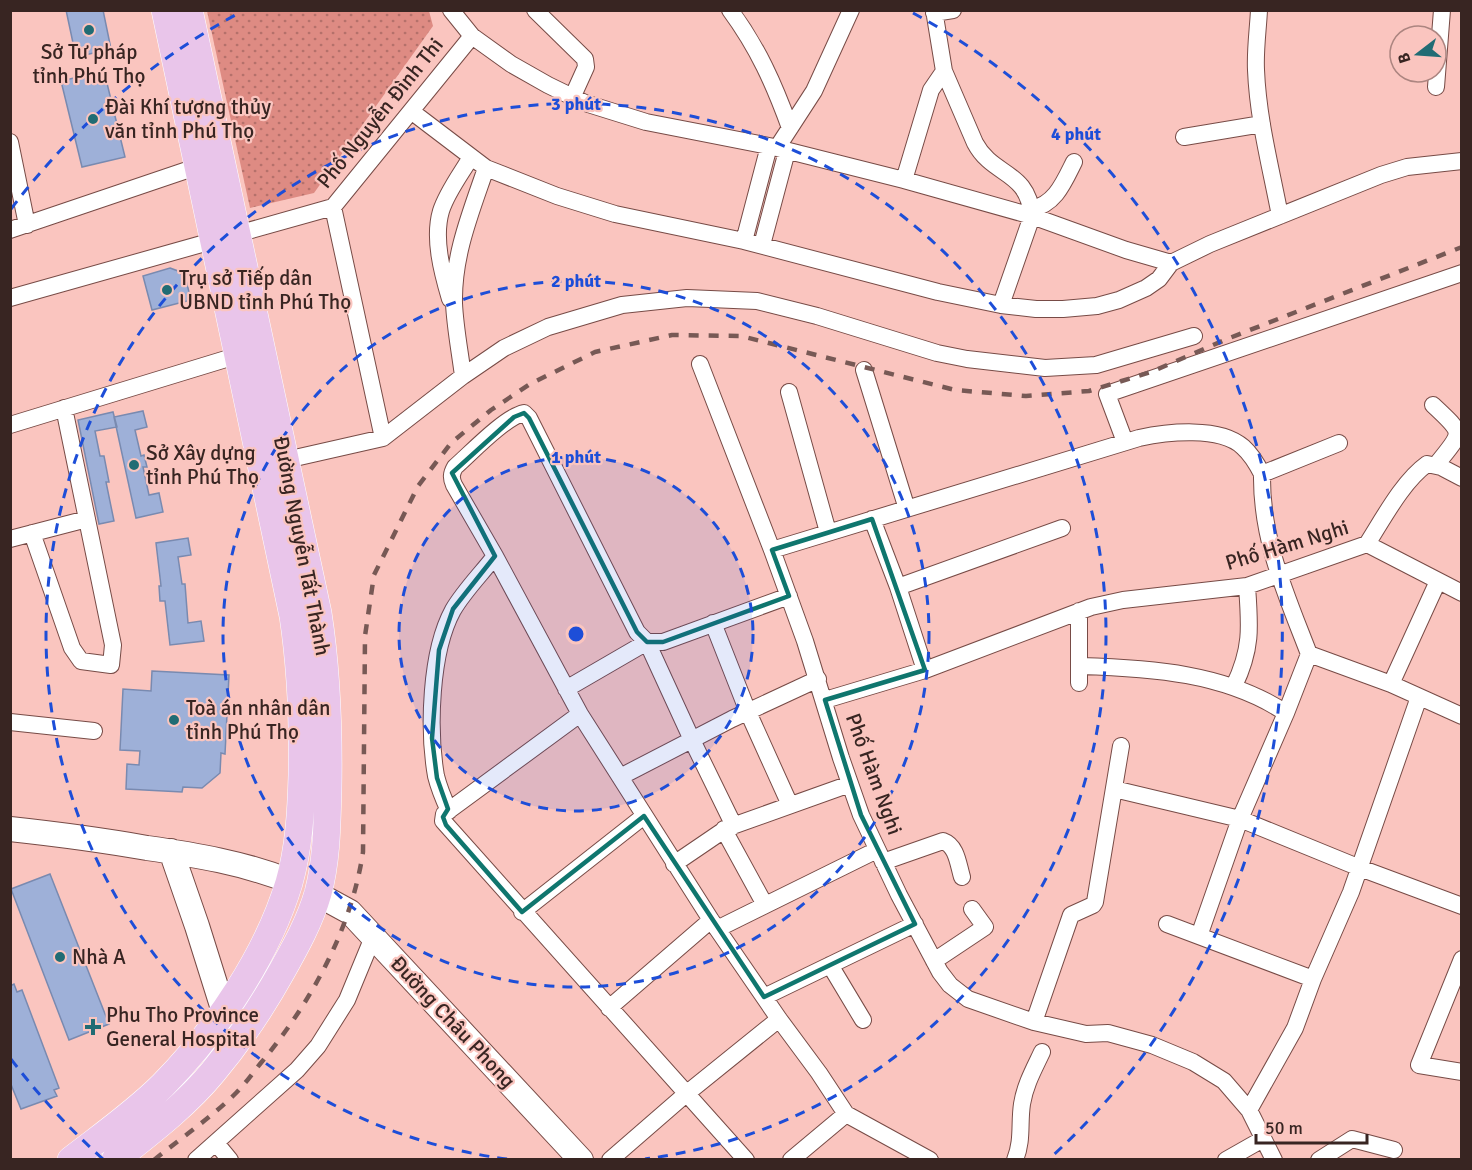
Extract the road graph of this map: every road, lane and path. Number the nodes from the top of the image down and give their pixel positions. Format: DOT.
graph roads {
  1 [pos="165,10"];
  2 [pos="189,10"];
  3 [pos="451,10"];
  4 [pos="535,10"];
  5 [pos="730,10"];
  6 [pos="851,10"];
  7 [pos="952,10"];
  8 [pos="1259,10"];
  9 [pos="1442,10"];
  10 [pos="934,12"];
  11 [pos="471,36"];
  12 [pos="944,71"];
  13 [pos="1436,87"];
  14 [pos="572,98"];
  15 [pos="411,111"];
  16 [pos="1262,124"];
  17 [pos="790,128"];
  18 [pos="1184,137"];
  19 [pos="10,142"];
  20 [pos="778,149"];
  21 [pos="471,157"];
  22 [pos="1461,160"];
  23 [pos="1074,162"];
  24 [pos="199,166"];
  25 [pos="486,168"];
  26 [pos="904,180"];
  27 [pos="333,207"];
  28 [pos="1031,213"];
  29 [pos="1280,216"];
  30 [pos="27,225"];
  31 [pos="10,230"];
  32 [pos="226,238"];
  33 [pos="744,241"];
  34 [pos="762,245"];
  35 [pos="1171,262"];
  36 [pos="1461,273"];
  37 [pos="10,298"];
  38 [pos="1001,305"];
  39 [pos="455,317"];
  40 [pos="1194,336"];
  41 [pos="239,355"];
  42 [pos="700,364"];
  43 [pos="864,370"];
  44 [pos="464,376"];
  45 [pos="789,392"];
  46 [pos="1433,405"];
  47 [pos="64,408"];
  48 [pos="10,425"];
  49 [pos="383,438"];
  50 [pos="1125,442"];
  51 [pos="1339,442"];
  52 [pos="286,460"];
  53 [pos="1436,465"];
  54 [pos="1262,474"];
  55 [pos="1461,478"];
  56 [pos="907,508"];
  57 [pos="87,519"];
  58 [pos="872,519"];
  59 [pos="1062,528"];
  60 [pos="828,532"];
  61 [pos="32,533"];
  62 [pos="10,539"];
  63 [pos="1367,544"];
  64 [pos="772,550"];
  65 [pos="495,556"];
  66 [pos="1278,574"];
  67 [pos="300,579"];
  68 [pos="1438,581"];
  69 [pos="1247,586"];
  70 [pos="898,587"];
  71 [pos="1461,593"];
  72 [pos="789,596"];
  73 [pos="1079,611"];
  74 [pos="713,623"];
  75 [pos="647,642"];
  76 [pos="1309,654"];
  77 [pos="1080,666"];
  78 [pos="925,670"];
  79 [pos="818,679"];
  80 [pos="1079,683"];
  81 [pos="1391,684"];
  82 [pos="1234,686"];
  83 [pos="566,689"];
  84 [pos="1419,697"];
  85 [pos="825,700"];
  86 [pos="748,712"];
  87 [pos="1286,713"];
  88 [pos="580,714"];
  89 [pos="1461,717"];
  90 [pos="10,722"];
  91 [pos="94,731"];
  92 [pos="692,740"];
  93 [pos="1121,746"];
  94 [pos="620,777"];
  95 [pos="850,784"];
  96 [pos="1114,789"];
  97 [pos="790,805"];
  98 [pos="449,811"];
  99 [pos="644,816"];
  100 [pos="1240,819"];
  101 [pos="729,828"];
  102 [pos="10,829"];
  103 [pos="171,851"];
  104 [pos="880,856"];
  105 [pos="674,864"];
  106 [pos="1360,868"];
  107 [pos="962,877"];
  108 [pos="290,881"];
  109 [pos="317,894"];
  110 [pos="765,905"];
  111 [pos="1461,906"];
  112 [pos="972,909"];
  113 [pos="522,912"];
  114 [pos="915,924"];
  115 [pos="1167,924"];
  116 [pos="714,925"];
  117 [pos="1199,936"];
  118 [pos="373,937"];
  119 [pos="1461,959"];
  120 [pos="934,961"];
  121 [pos="830,965"];
  122 [pos="1313,979"];
  123 [pos="764,997"];
  124 [pos="609,1008"];
  125 [pos="224,1012"];
  126 [pos="779,1019"];
  127 [pos="863,1020"];
  128 [pos="1034,1022"];
  129 [pos="1042,1052"];
  130 [pos="1461,1072"];
  131 [pos="686,1094"];
  132 [pos="1249,1110"];
  133 [pos="846,1114"];
  134 [pos="120,1122"];
  135 [pos="1263,1139"];
  136 [pos="138,1141"];
  137 [pos="216,1143"];
  138 [pos="1394,1150"];
  139 [pos="71,1160"];
  140 [pos="115,1160"];
  141 [pos="196,1160"];
  142 [pos="230,1160"];
  143 [pos="581,1160"];
  144 [pos="610,1160"];
  145 [pos="746,1160"];
  146 [pos="791,1160"];
  147 [pos="930,1160"];
  148 [pos="1015,1160"];
  149 [pos="1226,1160"];
  150 [pos="1274,1160"];
  151 [pos="1319,1160"];
  1 -- 24 [label="main road, Đường Nguyễn Tất Thành"];
  2 -- 32 [label="main road, Đường Nguyễn Tất Thành"];
  3 -- 11 [label="street"];
  4 -- 14 [label="street"];
  5 -- 17 [label="street"];
  6 -- 17 [label="street"];
  7 -- 10 [label="street"];
  8 -- 16 [label="street"];
  9 -- 13 [label="street"];
  10 -- 12 [label="street"];
  11 -- 14 [label="street"];
  11 -- 15 [label="street, Phố Nguyễn Đình Thi"];
  12 -- 26 [label="street"];
  12 -- 28 [label="street"];
  14 -- 20 [label="street"];
  15 -- 21 [label="street"];
  15 -- 27 [label="street, Phố Nguyễn Đình Thi"];
  16 -- 18 [label="street"];
  16 -- 29 [label="street"];
  17 -- 20 [label="street"];
  19 -- 30 [label="street"];
  20 -- 26 [label="street"];
  20 -- 33 [label="street"];
  20 -- 34 [label="street"];
  21 -- 25 [label="street"];
  21 -- 39 [label="street"];
  22 -- 29 [label="street"];
  23 -- 28 [label="street"];
  24 -- 30 [label="street"];
  24 -- 32 [label="main road, Đường Nguyễn Tất Thành"];
  25 -- 33 [label="street"];
  25 -- 39 [label="street"];
  26 -- 28 [label="street"];
  27 -- 32 [label="street, Phố Nguyễn Đình Thi"];
  27 -- 49 [label="street"];
  28 -- 35 [label="street"];
  28 -- 38 [label="street"];
  29 -- 35 [label="street"];
  30 -- 31 [label="street"];
  32 -- 37 [label="street, Phố Nguyễn Đình Thi"];
  32 -- 41 [label="main road, Đường Nguyễn Tất Thành"];
  32 -- 52 [label="main road, Đường Nguyễn Tất Thành"];
  33 -- 34 [label="street"];
  34 -- 38 [label="street"];
  35 -- 38 [label="street"];
  36 -- 50 [label="street"];
  39 -- 44 [label="street"];
  40 -- 44 [label="street"];
  41 -- 47 [label="street"];
  41 -- 67 [label="main road, Đường Nguyễn Tất Thành"];
  42 -- 64 [label="street"];
  43 -- 56 [label="street"];
  44 -- 49 [label="street"];
  45 -- 60 [label="street"];
  46 -- 53 [label="street"];
  47 -- 48 [label="street"];
  47 -- 57 [label="street"];
  49 -- 52 [label="street"];
  50 -- 54 [label="street"];
  50 -- 56 [label="street"];
  51 -- 54 [label="street"];
  52 -- 67 [label="main road, Đường Nguyễn Tất Thành"];
  53 -- 55 [label="street"];
  53 -- 63 [label="street"];
  54 -- 66 [label="street"];
  56 -- 58 [label="street"];
  57 -- 61 [label="street"];
  57 -- 61 [label="street"];
  58 -- 60 [label="street"];
  58 -- 70 [label="street"];
  59 -- 70 [label="street"];
  60 -- 64 [label="street"];
  61 -- 62 [label="street"];
  63 -- 66 [label="street, Phố Hàm Nghi"];
  63 -- 68 [label="street, Phố Hàm Nghi"];
  64 -- 72 [label="street"];
  65 -- 75 [label="street"];
  65 -- 83 [label="street"];
  65 -- 98 [label="street"];
  66 -- 69 [label="street, Phố Hàm Nghi"];
  66 -- 76 [label="street"];
  67 -- 108 [label="main road, Đường Nguyễn Tất Thành"];
  67 -- 109 [label="main road, Đường Nguyễn Tất Thành"];
  68 -- 71 [label="street, Phố Hàm Nghi"];
  68 -- 81 [label="street"];
  69 -- 73 [label="street, Phố Hàm Nghi"];
  69 -- 82 [label="street"];
  70 -- 78 [label="street"];
  72 -- 74 [label="street"];
  72 -- 79 [label="street"];
  73 -- 77 [label="street"];
  73 -- 78 [label="street, Phố Hàm Nghi"];
  74 -- 75 [label="street"];
  74 -- 86 [label="street"];
  75 -- 83 [label="street"];
  75 -- 92 [label="street"];
  76 -- 81 [label="street"];
  76 -- 87 [label="street"];
  77 -- 80 [label="street"];
  77 -- 82 [label="street"];
  78 -- 85 [label="street, Phố Hàm Nghi"];
  79 -- 85 [label="street"];
  79 -- 86 [label="street"];
  81 -- 84 [label="street"];
  82 -- 87 [label="street"];
  83 -- 88 [label="street"];
  84 -- 89 [label="street"];
  84 -- 106 [label="street"];
  85 -- 95 [label="street, Phố Hàm Nghi"];
  86 -- 92 [label="street"];
  86 -- 97 [label="street"];
  87 -- 100 [label="street"];
  88 -- 94 [label="street"];
  88 -- 98 [label="street"];
  90 -- 91 [label="street"];
  92 -- 94 [label="street"];
  92 -- 101 [label="street"];
  93 -- 96 [label="street"];
  94 -- 99 [label="street"];
  95 -- 97 [label="street"];
  95 -- 104 [label="street, Phố Hàm Nghi"];
  96 -- 100 [label="street"];
  96 -- 128 [label="street"];
  97 -- 101 [label="street"];
  98 -- 113 [label="street"];
  99 -- 105 [label="street"];
  99 -- 113 [label="street"];
  100 -- 106 [label="street"];
  100 -- 117 [label="street"];
  101 -- 105 [label="street"];
  101 -- 110 [label="street"];
  102 -- 103 [label="street"];
  103 -- 108 [label="street"];
  103 -- 125 [label="street"];
  104 -- 107 [label="street"];
  104 -- 110 [label="street"];
  104 -- 114 [label="street, Phố Hàm Nghi"];
  105 -- 116 [label="street"];
  106 -- 111 [label="street"];
  106 -- 122 [label="street"];
  108 -- 125 [label="main road, Đường Nguyễn Tất Thành"];
  109 -- 118 [label="street, Đường Châu Phong"];
  109 -- 136 [label="main road, Đường Nguyễn Tất Thành"];
  110 -- 116 [label="street"];
  112 -- 120 [label="street"];
  113 -- 124 [label="street"];
  114 -- 120 [label="street, Phố Hàm Nghi"];
  114 -- 121 [label="street"];
  115 -- 117 [label="street"];
  116 -- 123 [label="street"];
  116 -- 124 [label="street"];
  117 -- 122 [label="street"];
  118 -- 137 [label="street"];
  118 -- 143 [label="street, Đường Châu Phong"];
  119 -- 130 [label="street"];
  120 -- 128 [label="street, Phố Hàm Nghi"];
  121 -- 123 [label="street"];
  121 -- 127 [label="street"];
  122 -- 132 [label="street"];
  123 -- 126 [label="street"];
  124 -- 131 [label="street"];
  125 -- 134 [label="main road, Đường Nguyễn Tất Thành"];
  126 -- 131 [label="street"];
  126 -- 133 [label="street"];
  128 -- 132 [label="street, Phố Hàm Nghi"];
  129 -- 148 [label="street"];
  131 -- 144 [label="street"];
  131 -- 145 [label="street"];
  132 -- 135 [label="street, Phố Hàm Nghi"];
  133 -- 146 [label="street"];
  133 -- 147 [label="street"];
  134 -- 136 [label="main road"];
  134 -- 139 [label="main road, Đường Nguyễn Tất Thành"];
  135 -- 149 [label="street"];
  135 -- 150 [label="street, Phố Hàm Nghi"];
  136 -- 140 [label="main road, Đường Nguyễn Tất Thành"];
  137 -- 141 [label="street"];
  137 -- 142 [label="street"];
  138 -- 151 [label="street"];
}
